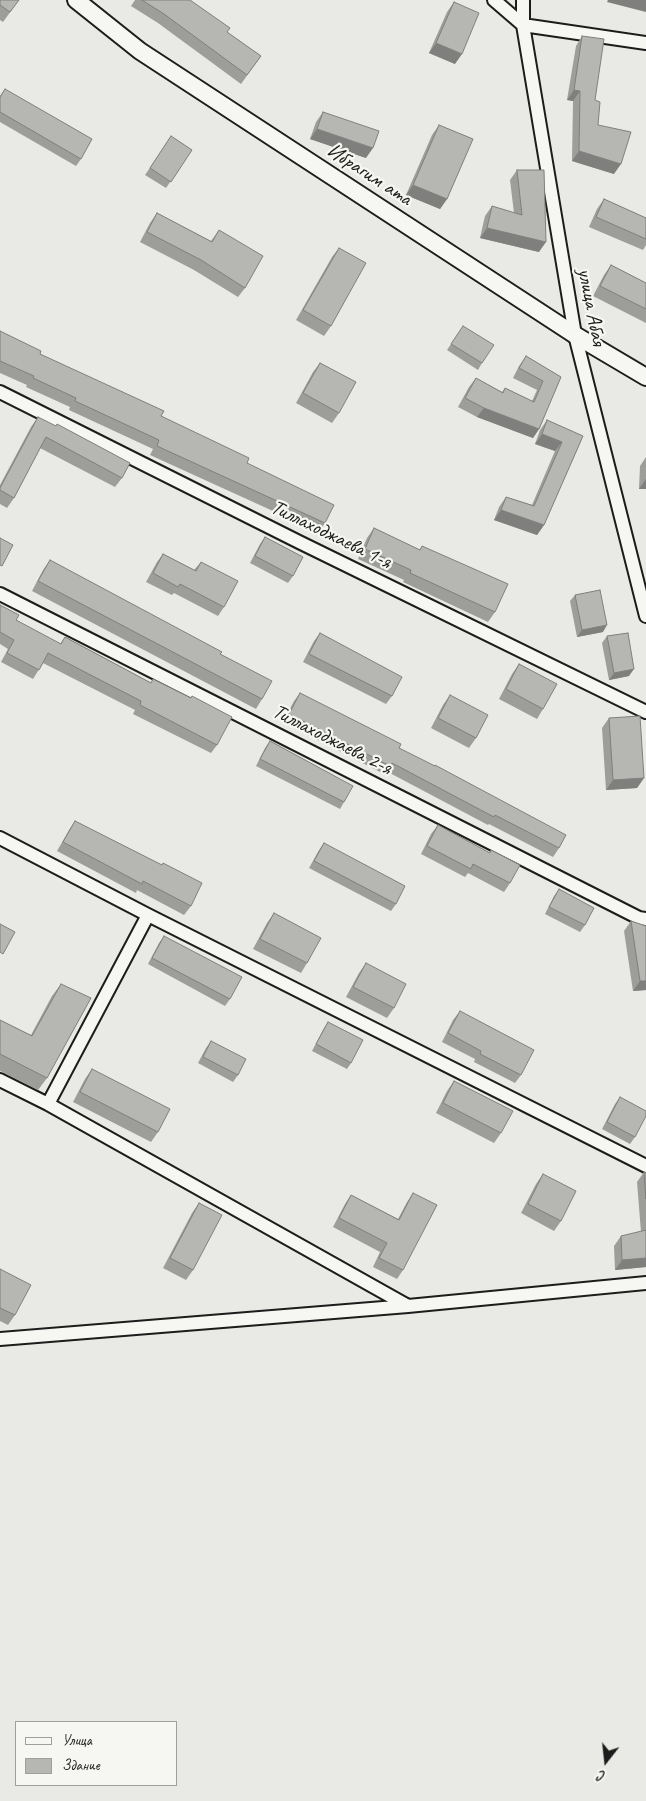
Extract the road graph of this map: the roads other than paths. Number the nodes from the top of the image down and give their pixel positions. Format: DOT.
graph roads {
  1 [pos="76,0"];
  2 [pos="494,0"];
  3 [pos="524,0"];
  4 [pos="523,24"];
  5 [pos="646,43"];
  6 [pos="575,335"];
  7 [pos="646,377"];
  8 [pos="0,392"];
  9 [pos="0,594"];
  10 [pos="646,616"];
  11 [pos="646,712"];
  12 [pos="0,838"];
  13 [pos="148,915"];
  14 [pos="646,919"];
  15 [pos="0,1080"];
  16 [pos="48,1104"];
  17 [pos="646,1166"];
  18 [pos="646,1283"];
  19 [pos="408,1306"];
  20 [pos="0,1339"];
  1 -- 6 [label="street, Ибрагим ата"];
  2 -- 4 [label="street"];
  3 -- 4 [label="street, улица Абая"];
  4 -- 5 [label="street"];
  4 -- 6 [label="street, улица Абая"];
  6 -- 7 [label="street, Ибрагим ата"];
  6 -- 10 [label="street, улица Абая"];
  8 -- 11 [label="street, Тиллаходжаева 1-я"];
  9 -- 14 [label="street, Тиллаходжаева 2-я"];
  12 -- 13 [label="street"];
  13 -- 16 [label="street"];
  13 -- 17 [label="street"];
  15 -- 16 [label="street"];
  16 -- 19 [label="street"];
  18 -- 19 [label="street"];
  19 -- 20 [label="street"];
}
